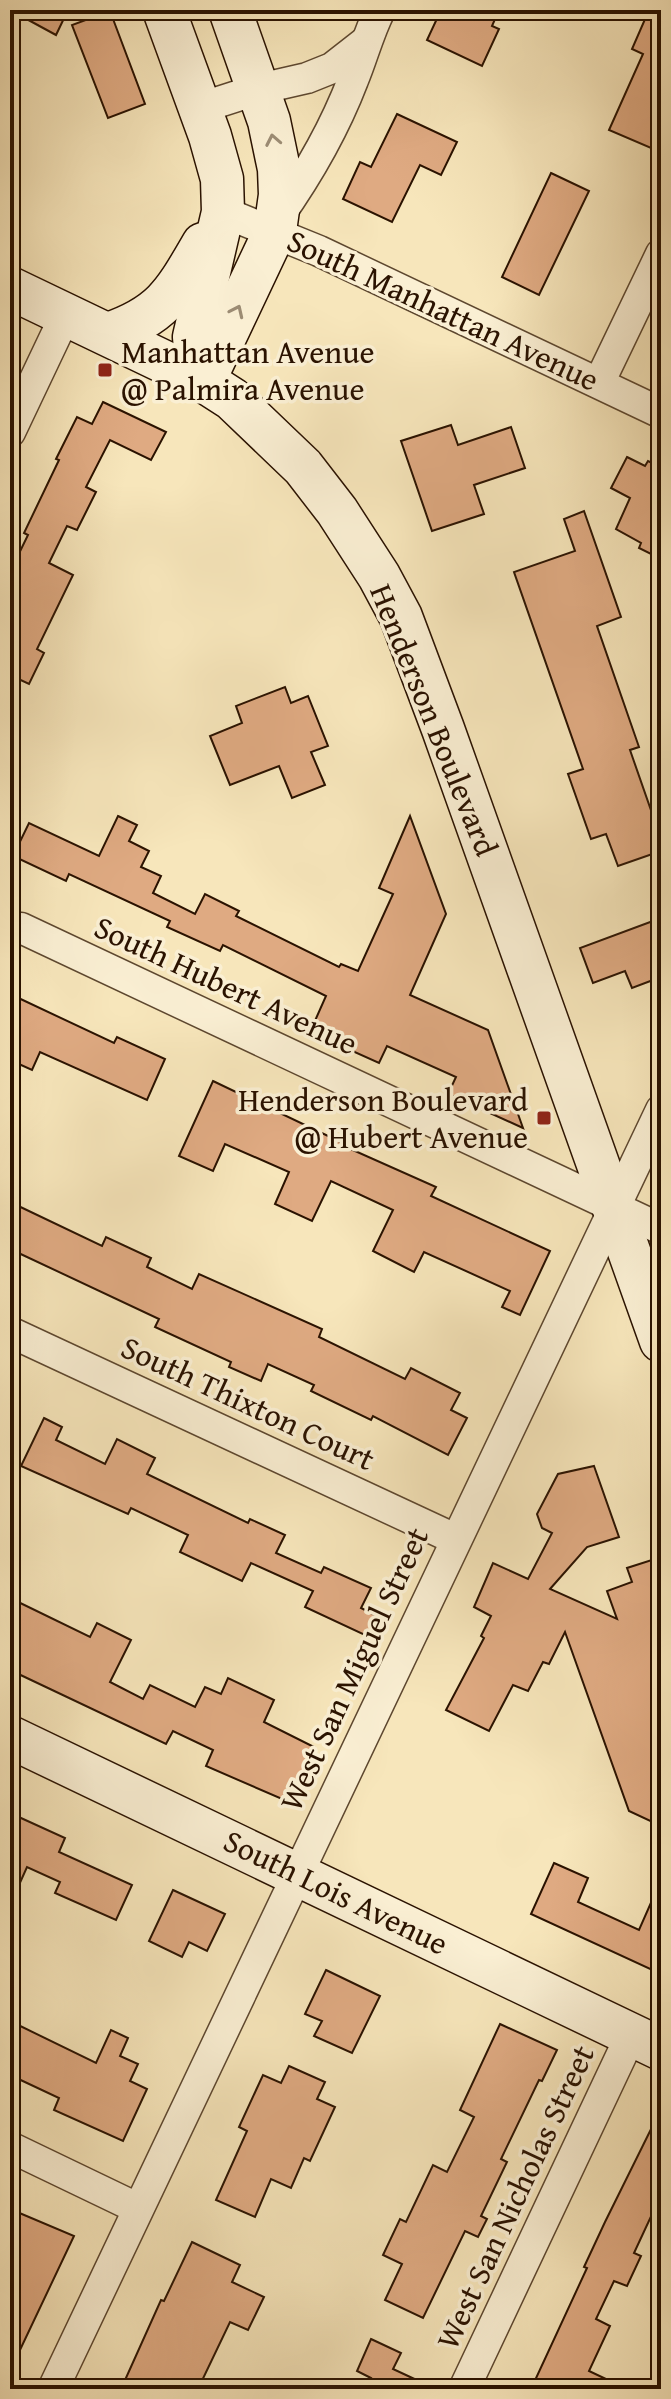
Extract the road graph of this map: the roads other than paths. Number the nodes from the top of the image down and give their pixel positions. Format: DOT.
graph roads {
  1 [pos="164,10"];
  2 [pos="230,10"];
  3 [pos="380,10"];
  4 [pos="364,43"];
  5 [pos="259,89"];
  6 [pos="200,108"];
  7 [pos="223,212"];
  8 [pos="276,224"];
  9 [pos="661,254"];
  10 [pos="10,288"];
  11 [pos="66,314"];
  12 [pos="108,334"];
  13 [pos="204,381"];
  14 [pos="599,383"];
  15 [pos="661,413"];
  16 [pos="10,432"];
  17 [pos="21,928"];
  18 [pos="661,1110"];
  19 [pos="615,1207"];
  20 [pos="661,1229"];
  21 [pos="10,1332"];
  22 [pos="661,1341"];
  23 [pos="455,1539"];
  24 [pos="10,1737"];
  25 [pos="298,1873"];
  26 [pos="646,2042"];
  27 [pos="10,2147"];
  28 [pos="137,2208"];
  29 [pos="53,2389"];
  30 [pos="464,2389"];
  1 -- 6 [label="street"];
  2 -- 5 [label="street"];
  3 -- 4 [label="street"];
  4 -- 5 [label="street"];
  4 -- 8 [label="street"];
  5 -- 6 [label="street"];
  8 -- 5 [label="street, one-way"];
  6 -- 7 [label="street"];
  7 -- 8 [label="street, South Manhattan Avenue"];
  7 -- 12 [label="street"];
  7 -- 13 [label="street"];
  13 -- 8 [label="street, one-way"];
  8 -- 14 [label="street, South Manhattan Avenue"];
  9 -- 14 [label="street"];
  10 -- 11 [label="street"];
  11 -- 12 [label="street"];
  11 -- 16 [label="street"];
  12 -- 13 [label="street"];
  13 -- 19 [label="street, Henderson Boulevard"];
  14 -- 15 [label="street, South Manhattan Avenue"];
  17 -- 19 [label="street, South Hubert Avenue"];
  18 -- 19 [label="street, West San Miguel Street"];
  19 -- 20 [label="street, South Hubert Avenue"];
  19 -- 22 [label="street, Henderson Boulevard"];
  19 -- 23 [label="street, West San Miguel Street"];
  21 -- 23 [label="street, South Thixton Court"];
  23 -- 25 [label="street, West San Miguel Street"];
  24 -- 25 [label="street, South Lois Avenue"];
  25 -- 26 [label="street, South Lois Avenue"];
  25 -- 28 [label="street, West San Miguel Street"];
  26 -- 30 [label="street, West San Nicholas Street"];
  27 -- 28 [label="street"];
  28 -- 29 [label="street, West San Miguel Street"];
}
